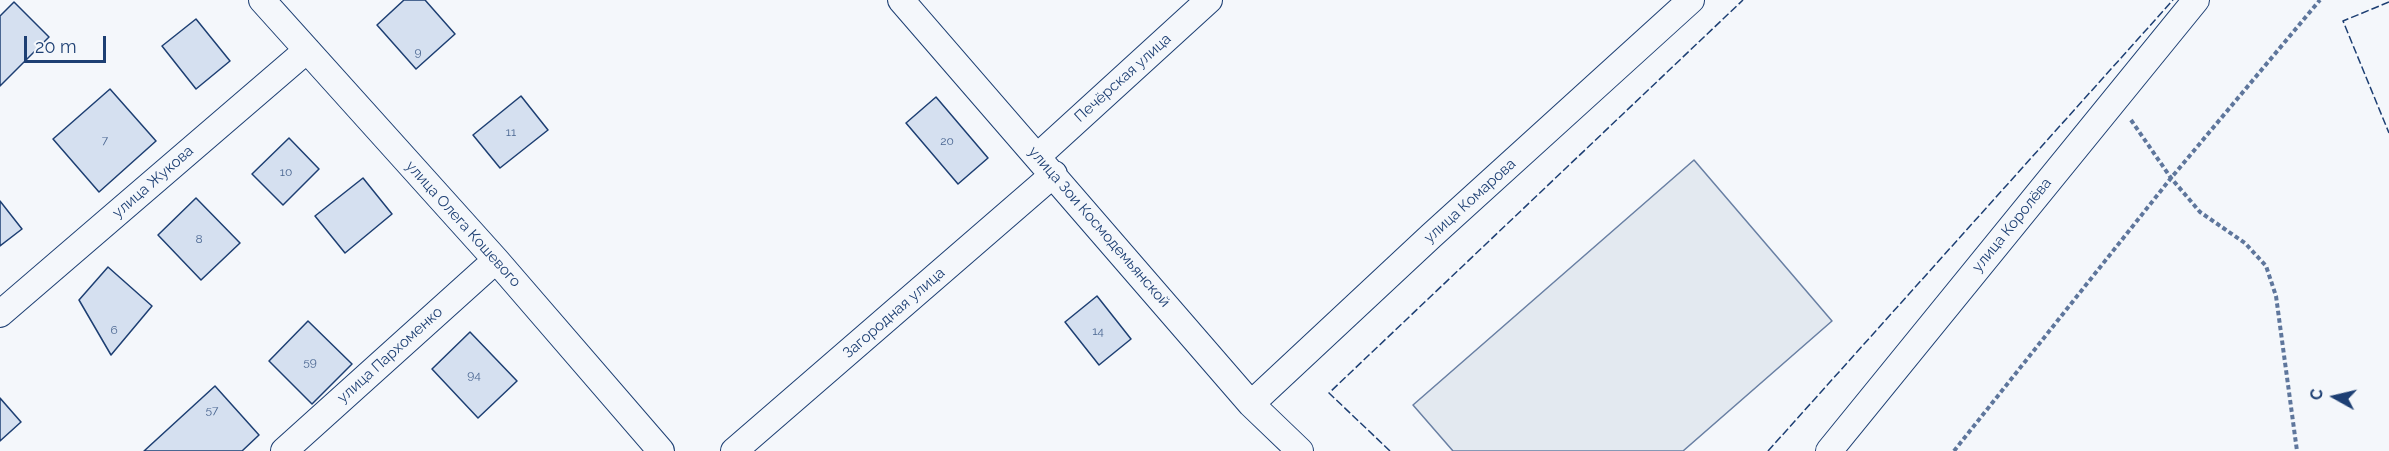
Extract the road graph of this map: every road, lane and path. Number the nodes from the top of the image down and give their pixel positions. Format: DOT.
graph roads {
  1 [pos="262,0"];
  2 [pos="901,0"];
  3 [pos="1209,0"];
  4 [pos="1691,0"];
  5 [pos="2196,0"];
  6 [pos="2320,0"];
  7 [pos="307,50"];
  8 [pos="2114,98"];
  9 [pos="1046,165"];
  10 [pos="2170,178"];
  11 [pos="495,260"];
  12 [pos="0,314"];
  13 [pos="1251,404"];
  14 [pos="284,451"];
  15 [pos="660,451"];
  16 [pos="734,451"];
  17 [pos="1300,451"];
  18 [pos="1830,451"];
  19 [pos="1954,451"];
  20 [pos="2297,451"];
  1 -- 7 [label="street, улица Олега Кошевого"];
  2 -- 9 [label="street, улица Зои Космодемьянской"];
  3 -- 9 [label="street, Печёрская улица"];
  4 -- 13 [label="street, улица Комарова"];
  5 -- 8 [label="street, улица Королёва"];
  6 -- 10 [label="path"];
  7 -- 11 [label="street, улица Олега Кошевого"];
  7 -- 12 [label="street, улица Жукова"];
  8 -- 10 [label="path"];
  8 -- 18 [label="street, улица Королёва"];
  9 -- 13 [label="street, улица Зои Космодемьянской"];
  9 -- 16 [label="street, Загородная улица"];
  10 -- 19 [label="path"];
  10 -- 20 [label="path"];
  11 -- 14 [label="street, улица Пархоменко"];
  11 -- 15 [label="street, улица Олега Кошевого"];
  13 -- 17 [label="street, улица Зои Космодемьянской"];
}
